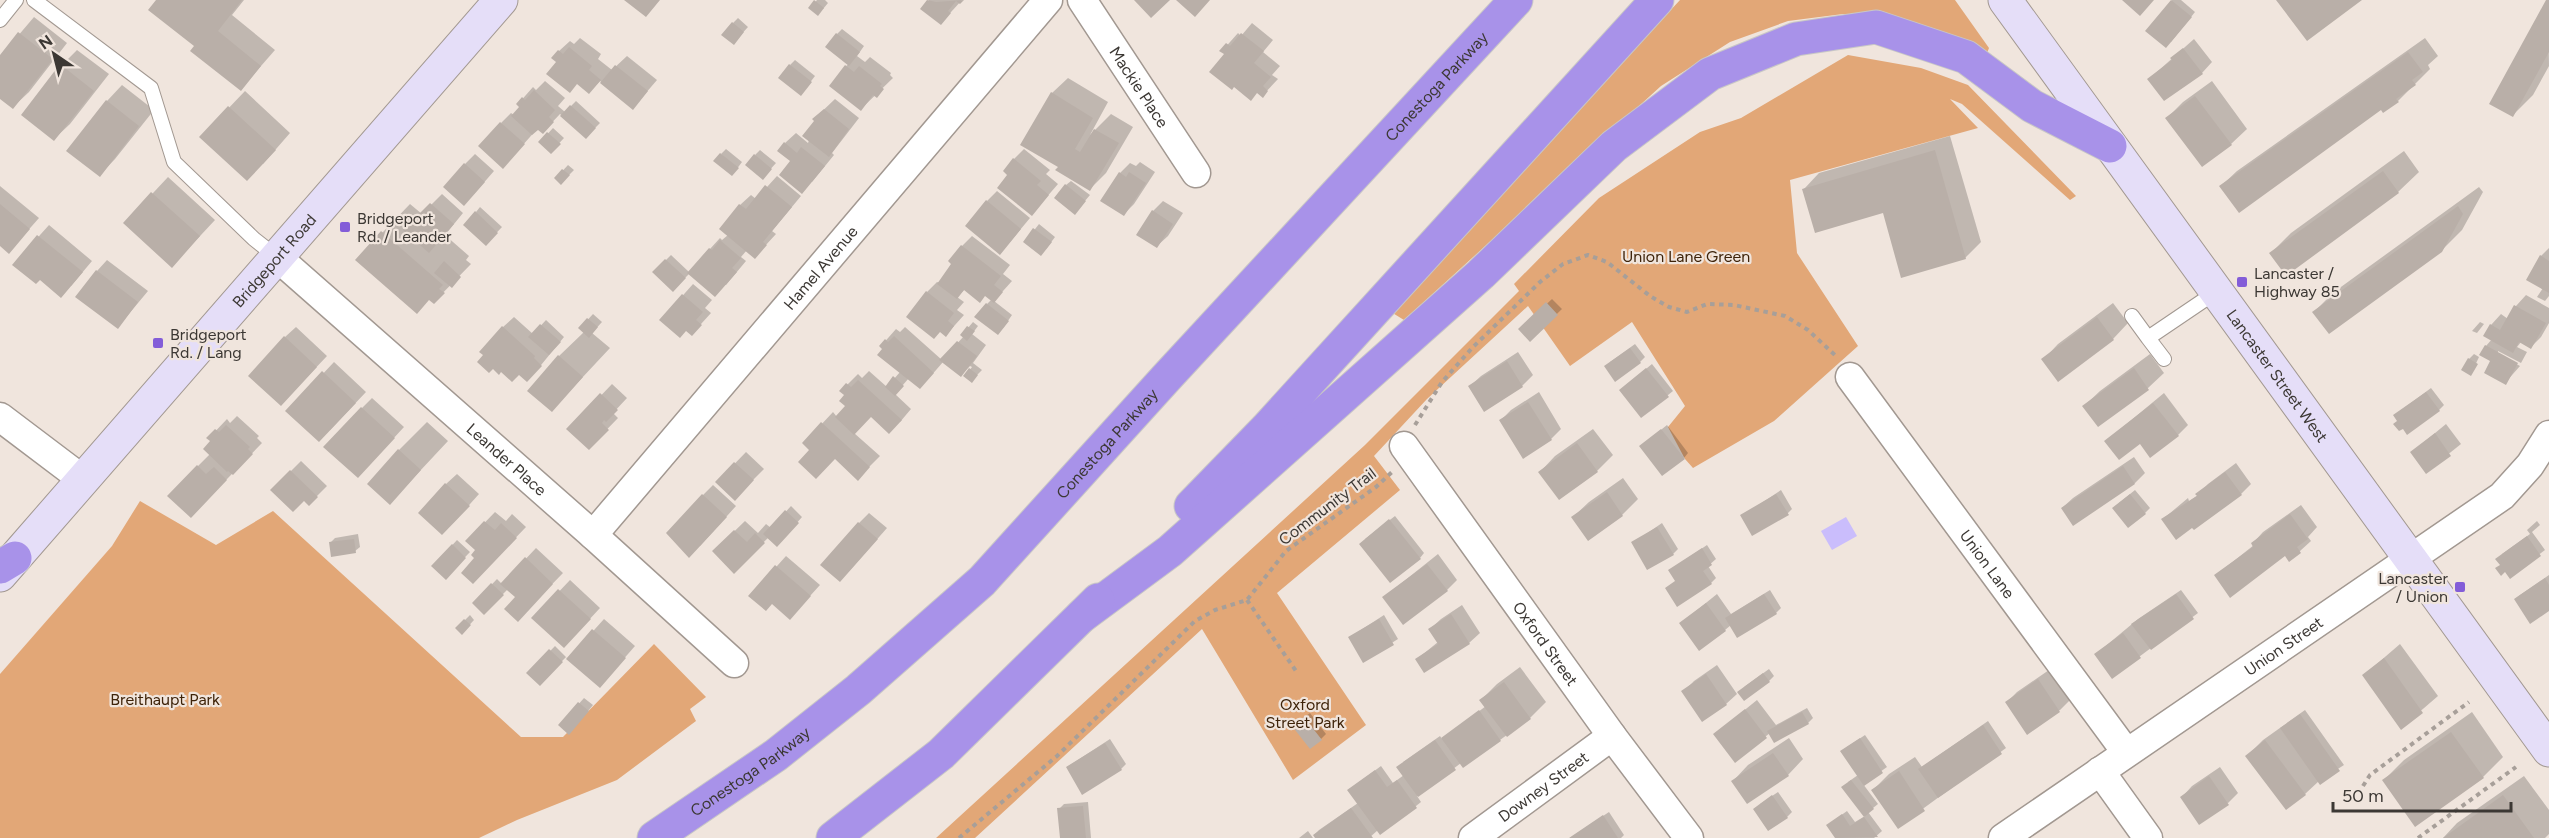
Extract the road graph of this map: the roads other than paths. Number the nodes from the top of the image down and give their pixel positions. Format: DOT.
graph roads {
  1 [pos="15,0"];
  2 [pos="34,0"];
  3 [pos="501,0"];
  4 [pos="1048,0"];
  5 [pos="1082,0"];
  6 [pos="1516,0"];
  7 [pos="1657,0"];
  8 [pos="2005,0"];
  9 [pos="0,20"];
  10 [pos="2110,146"];
  11 [pos="1196,172"];
  12 [pos="277,257"];
  13 [pos="2216,292"];
  14 [pos="2132,316"];
  15 [pos="2148,338"];
  16 [pos="2164,359"];
  17 [pos="1850,377"];
  18 [pos="0,417"];
  19 [pos="2549,435"];
  20 [pos="1404,446"];
  21 [pos="82,479"];
  22 [pos="593,535"];
  23 [pos="2410,561"];
  24 [pos="5,567"];
  25 [pos="1082,616"];
  26 [pos="734,663"];
  27 [pos="1612,736"];
  28 [pos="2549,750"];
  29 [pos="2126,752"];
  30 [pos="2100,771"];
  31 [pos="654,838"];
  32 [pos="833,838"];
  33 [pos="1473,838"];
  34 [pos="1689,838"];
  35 [pos="2003,838"];
  36 [pos="2148,838"];
  1 -- 9 [label="lane"];
  2 -- 12 [label="lane"];
  3 -- 12 [label="main road, Bridgeport Road"];
  4 -- 22 [label="street, Hamel Avenue"];
  5 -- 11 [label="street, Mackie Place"];
  6 -- 31 [label="highway, Conestoga Parkway"];
  7 -- 25 [label="highway"];
  8 -- 10 [label="main road, Lancaster Street West"];
  10 -- 13 [label="main road, Lancaster Street West"];
  10 -- 25 [label="highway"];
  12 -- 21 [label="main road, Bridgeport Road"];
  12 -- 22 [label="street, Leander Place"];
  13 -- 15 [label="lane"];
  13 -- 23 [label="main road, Lancaster Street West"];
  14 -- 15 [label="lane"];
  15 -- 16 [label="lane"];
  17 -- 29 [label="street, Union Lane"];
  18 -- 21 [label="street"];
  19 -- 23 [label="street, Union Street"];
  20 -- 27 [label="street, Oxford Street"];
  21 -- 24 [label="main road, Bridgeport Road"];
  22 -- 26 [label="street, Leander Place"];
  23 -- 28 [label="main road, Lancaster Street West"];
  23 -- 29 [label="street, Union Street"];
  25 -- 32 [label="highway"];
  27 -- 33 [label="street, Downey Street"];
  27 -- 34 [label="street, Oxford Street"];
  29 -- 30 [label="street, Union Street"];
  30 -- 35 [label="street, Union Street"];
  30 -- 36 [label="street"];
}
